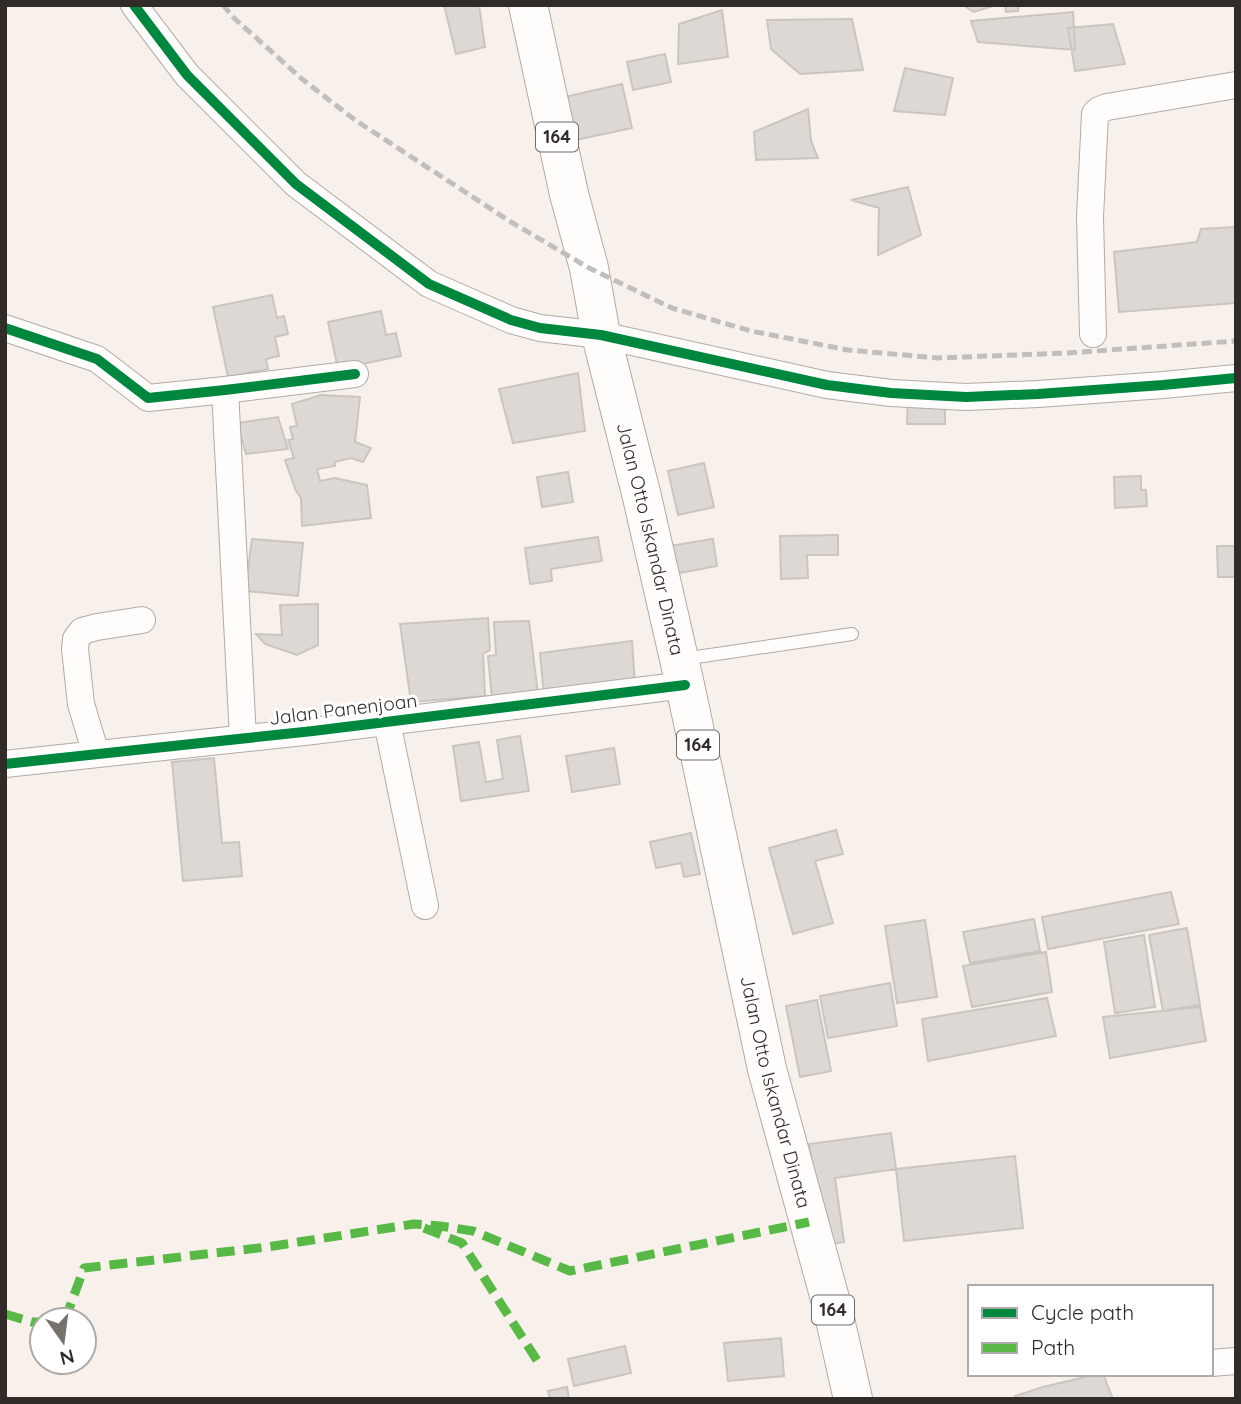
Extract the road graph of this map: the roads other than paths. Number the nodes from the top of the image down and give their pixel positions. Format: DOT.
graph roads {
  1 [pos="134,5"];
  2 [pos="528,5"];
  3 [pos="1236,85"];
  4 [pos="5,328"];
  5 [pos="1093,334"];
  6 [pos="601,335"];
  7 [pos="355,374"];
  8 [pos="1236,378"];
  9 [pos="225,390"];
  10 [pos="142,620"];
  11 [pos="852,634"];
  12 [pos="682,672"];
  13 [pos="387,722"];
  14 [pos="243,738"];
  15 [pos="96,754"];
  16 [pos="5,764"];
  17 [pos="425,906"];
  18 [pos="1236,1361"];
  19 [pos="1213,1363"];
  20 [pos="853,1399"];
  1 -- 6 [label="street"];
  2 -- 6 [label="main road, Jalan Otto Iskandar Dinata / 164"];
  3 -- 5 [label="street"];
  4 -- 9 [label="street"];
  6 -- 8 [label="street"];
  6 -- 12 [label="main road, Jalan Otto Iskandar Dinata / 164"];
  7 -- 9 [label="street"];
  9 -- 14 [label="street"];
  10 -- 15 [label="street"];
  11 -- 12 [label="lane"];
  12 -- 13 [label="street, Jalan Panenjoan"];
  12 -- 20 [label="main road, Jalan Otto Iskandar Dinata / 164"];
  13 -- 14 [label="street, Jalan Panenjoan"];
  13 -- 17 [label="street"];
  14 -- 15 [label="street, Jalan Panenjoan"];
  15 -- 16 [label="street, Jalan Panenjoan"];
  18 -- 19 [label="street"];
}
